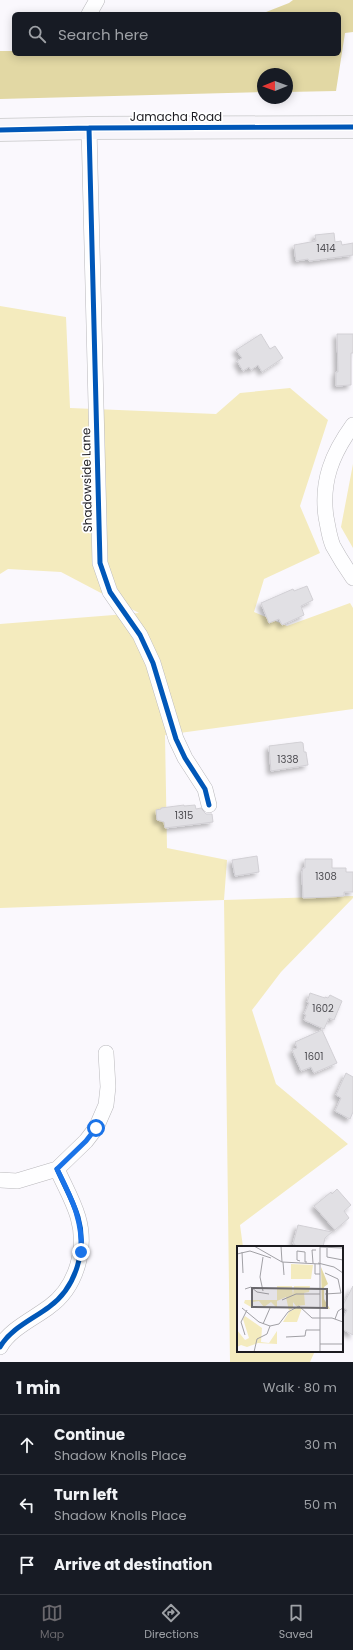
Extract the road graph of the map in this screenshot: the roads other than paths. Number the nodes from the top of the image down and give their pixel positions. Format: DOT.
graph roads {
  1 [pos="97,0"];
  2 [pos="90,12"];
  3 [pos="353,127"];
  4 [pos="89,128"];
  5 [pos="0,130"];
  6 [pos="353,425"];
  7 [pos="353,578"];
  8 [pos="210,805"];
  9 [pos="106,1053"];
  10 [pos="57,1169"];
  11 [pos="0,1180"];
  12 [pos="0,1347"];
  1 -- 2 [label="street"];
  3 -- 4 [label="main road, Jamacha Road"];
  4 -- 5 [label="main road, Jamacha Road"];
  4 -- 8 [label="street, Shadowside Lane"];
  6 -- 7 [label="street"];
  9 -- 10 [label="street"];
  10 -- 11 [label="street"];
  10 -- 12 [label="street"];
}
